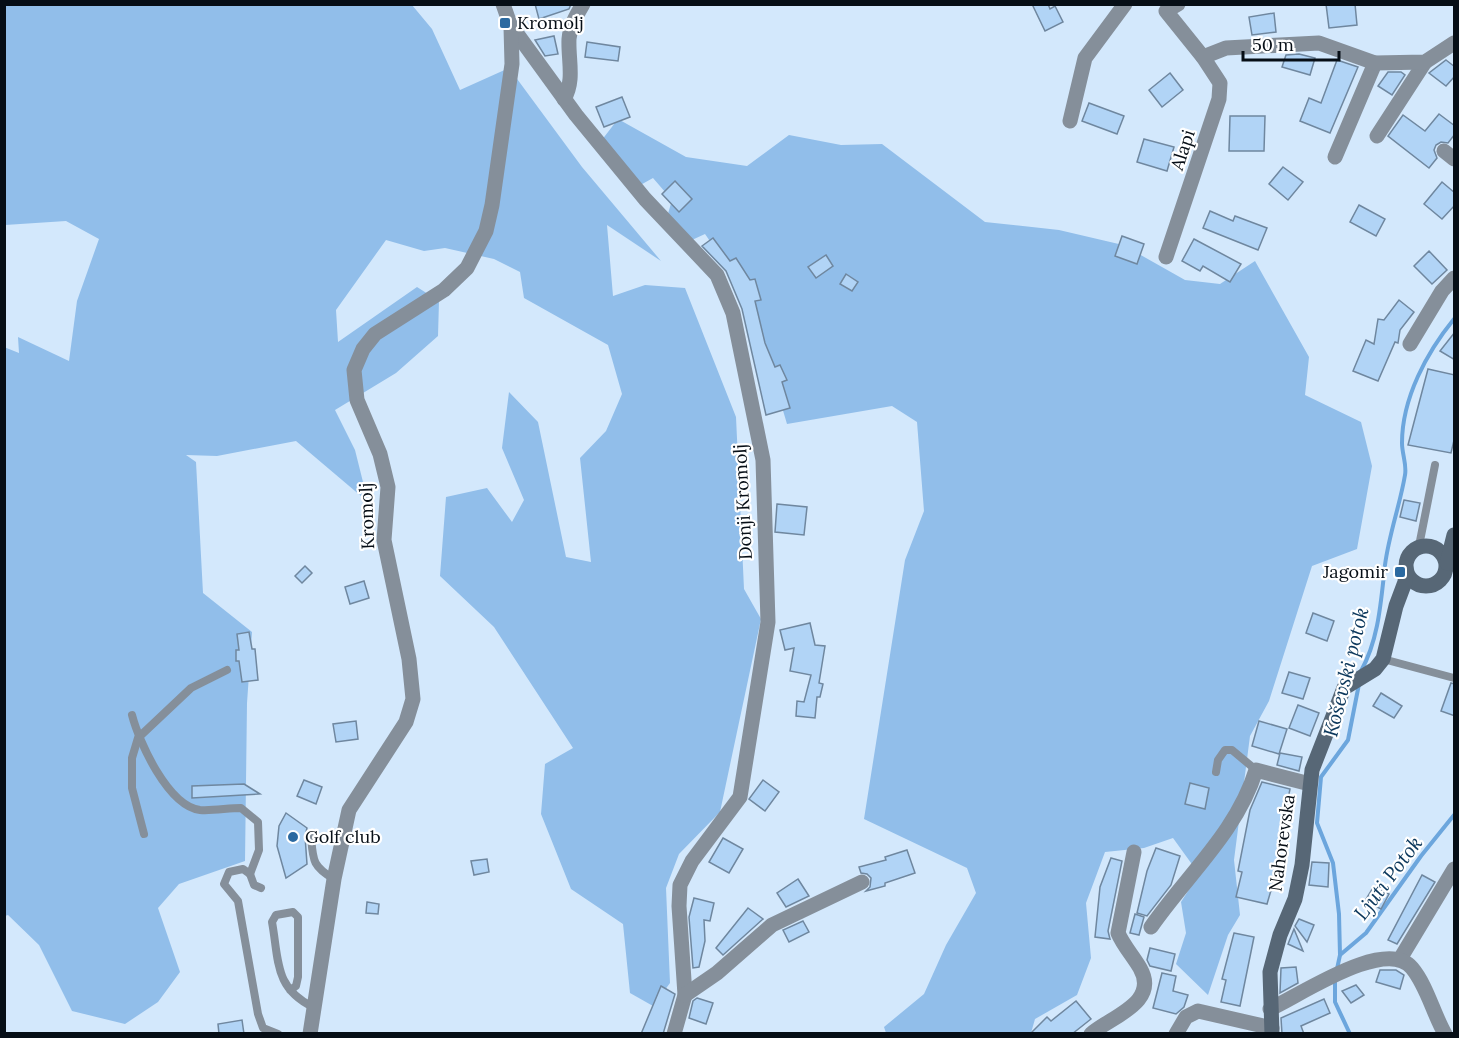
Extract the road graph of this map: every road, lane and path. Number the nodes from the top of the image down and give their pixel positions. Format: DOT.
graph roads {
  1 [pos="503,4"];
  2 [pos="583,4"];
  3 [pos="1125,4"];
  4 [pos="1168,7"];
  5 [pos="511,27"];
  6 [pos="1455,43"];
  7 [pos="1203,57"];
  8 [pos="1425,62"];
  9 [pos="1375,63"];
  10 [pos="564,99"];
  11 [pos="1070,121"];
  12 [pos="1377,136"];
  13 [pos="1335,157"];
  14 [pos="1166,257"];
  15 [pos="1455,278"];
  16 [pos="1410,344"];
  17 [pos="1435,465"];
  18 [pos="1454,536"];
  19 [pos="1419,546"];
  20 [pos="1434,547"];
  21 [pos="1447,563"];
  22 [pos="1406,568"];
  23 [pos="1423,586"];
  24 [pos="1403,593"];
  25 [pos="1383,659"];
  26 [pos="227,670"];
  27 [pos="1455,678"];
  28 [pos="132,715"];
  29 [pos="138,738"];
  30 [pos="1256,770"];
  31 [pos="1216,772"];
  32 [pos="1310,784"];
  33 [pos="144,834"];
  34 [pos="311,836"];
  35 [pos="1134,852"];
  36 [pos="1455,869"];
  37 [pos="250,874"];
  38 [pos="334,879"];
  39 [pos="862,882"];
  40 [pos="261,888"];
  41 [pos="1151,927"];
  42 [pos="1400,959"];
  43 [pos="290,990"];
  44 [pos="685,995"];
  45 [pos="313,1007"];
  46 [pos="1270,1009"];
  47 [pos="1448,1029"];
  48 [pos="1272,1030"];
  49 [pos="278,1034"];
  50 [pos="310,1034"];
  51 [pos="674,1034"];
  52 [pos="1091,1034"];
  53 [pos="1176,1034"];
  1 -- 5 [label="street, Kromolj"];
  2 -- 10 [label="street"];
  3 -- 11 [label="street"];
  4 -- 7 [label="street, Alapi"];
  5 -- 10 [label="street, Donji Kromolj"];
  5 -- 38 [label="street, Kromolj"];
  6 -- 8 [label="street"];
  7 -- 9 [label="street"];
  7 -- 14 [label="street, Alapi"];
  8 -- 9 [label="street"];
  8 -- 12 [label="street"];
  9 -- 13 [label="street"];
  10 -- 44 [label="street, Donji Kromolj"];
  15 -- 16 [label="street"];
  17 -- 19 [label="lane"];
  18 -- 20 [label="street"];
  18 -- 21 [label="street"];
  19 -- 20 [label="street"];
  19 -- 22 [label="street"];
  20 -- 21 [label="street"];
  21 -- 23 [label="street"];
  22 -- 23 [label="street"];
  22 -- 24 [label="street"];
  23 -- 24 [label="street"];
  24 -- 25 [label="street"];
  25 -- 27 [label="lane"];
  25 -- 32 [label="street, Nahorevska"];
  26 -- 29 [label="lane"];
  28 -- 29 [label="lane"];
  29 -- 33 [label="lane"];
  29 -- 37 [label="lane"];
  30 -- 31 [label="lane"];
  30 -- 32 [label="street"];
  30 -- 41 [label="street"];
  32 -- 46 [label="street, Nahorevska"];
  34 -- 38 [label="lane"];
  35 -- 52 [label="street"];
  36 -- 42 [label="street"];
  37 -- 40 [label="lane"];
  37 -- 49 [label="lane"];
  38 -- 45 [label="street, Kromolj"];
  39 -- 44 [label="street"];
  42 -- 46 [label="street"];
  42 -- 47 [label="street"];
  43 -- 43 [label="lane"];
  43 -- 45 [label="lane"];
  44 -- 51 [label="street, Donji Kromolj"];
  45 -- 50 [label="street, Kromolj"];
  46 -- 48 [label="street, Nahorevska"];
  48 -- 53 [label="street"];
}
